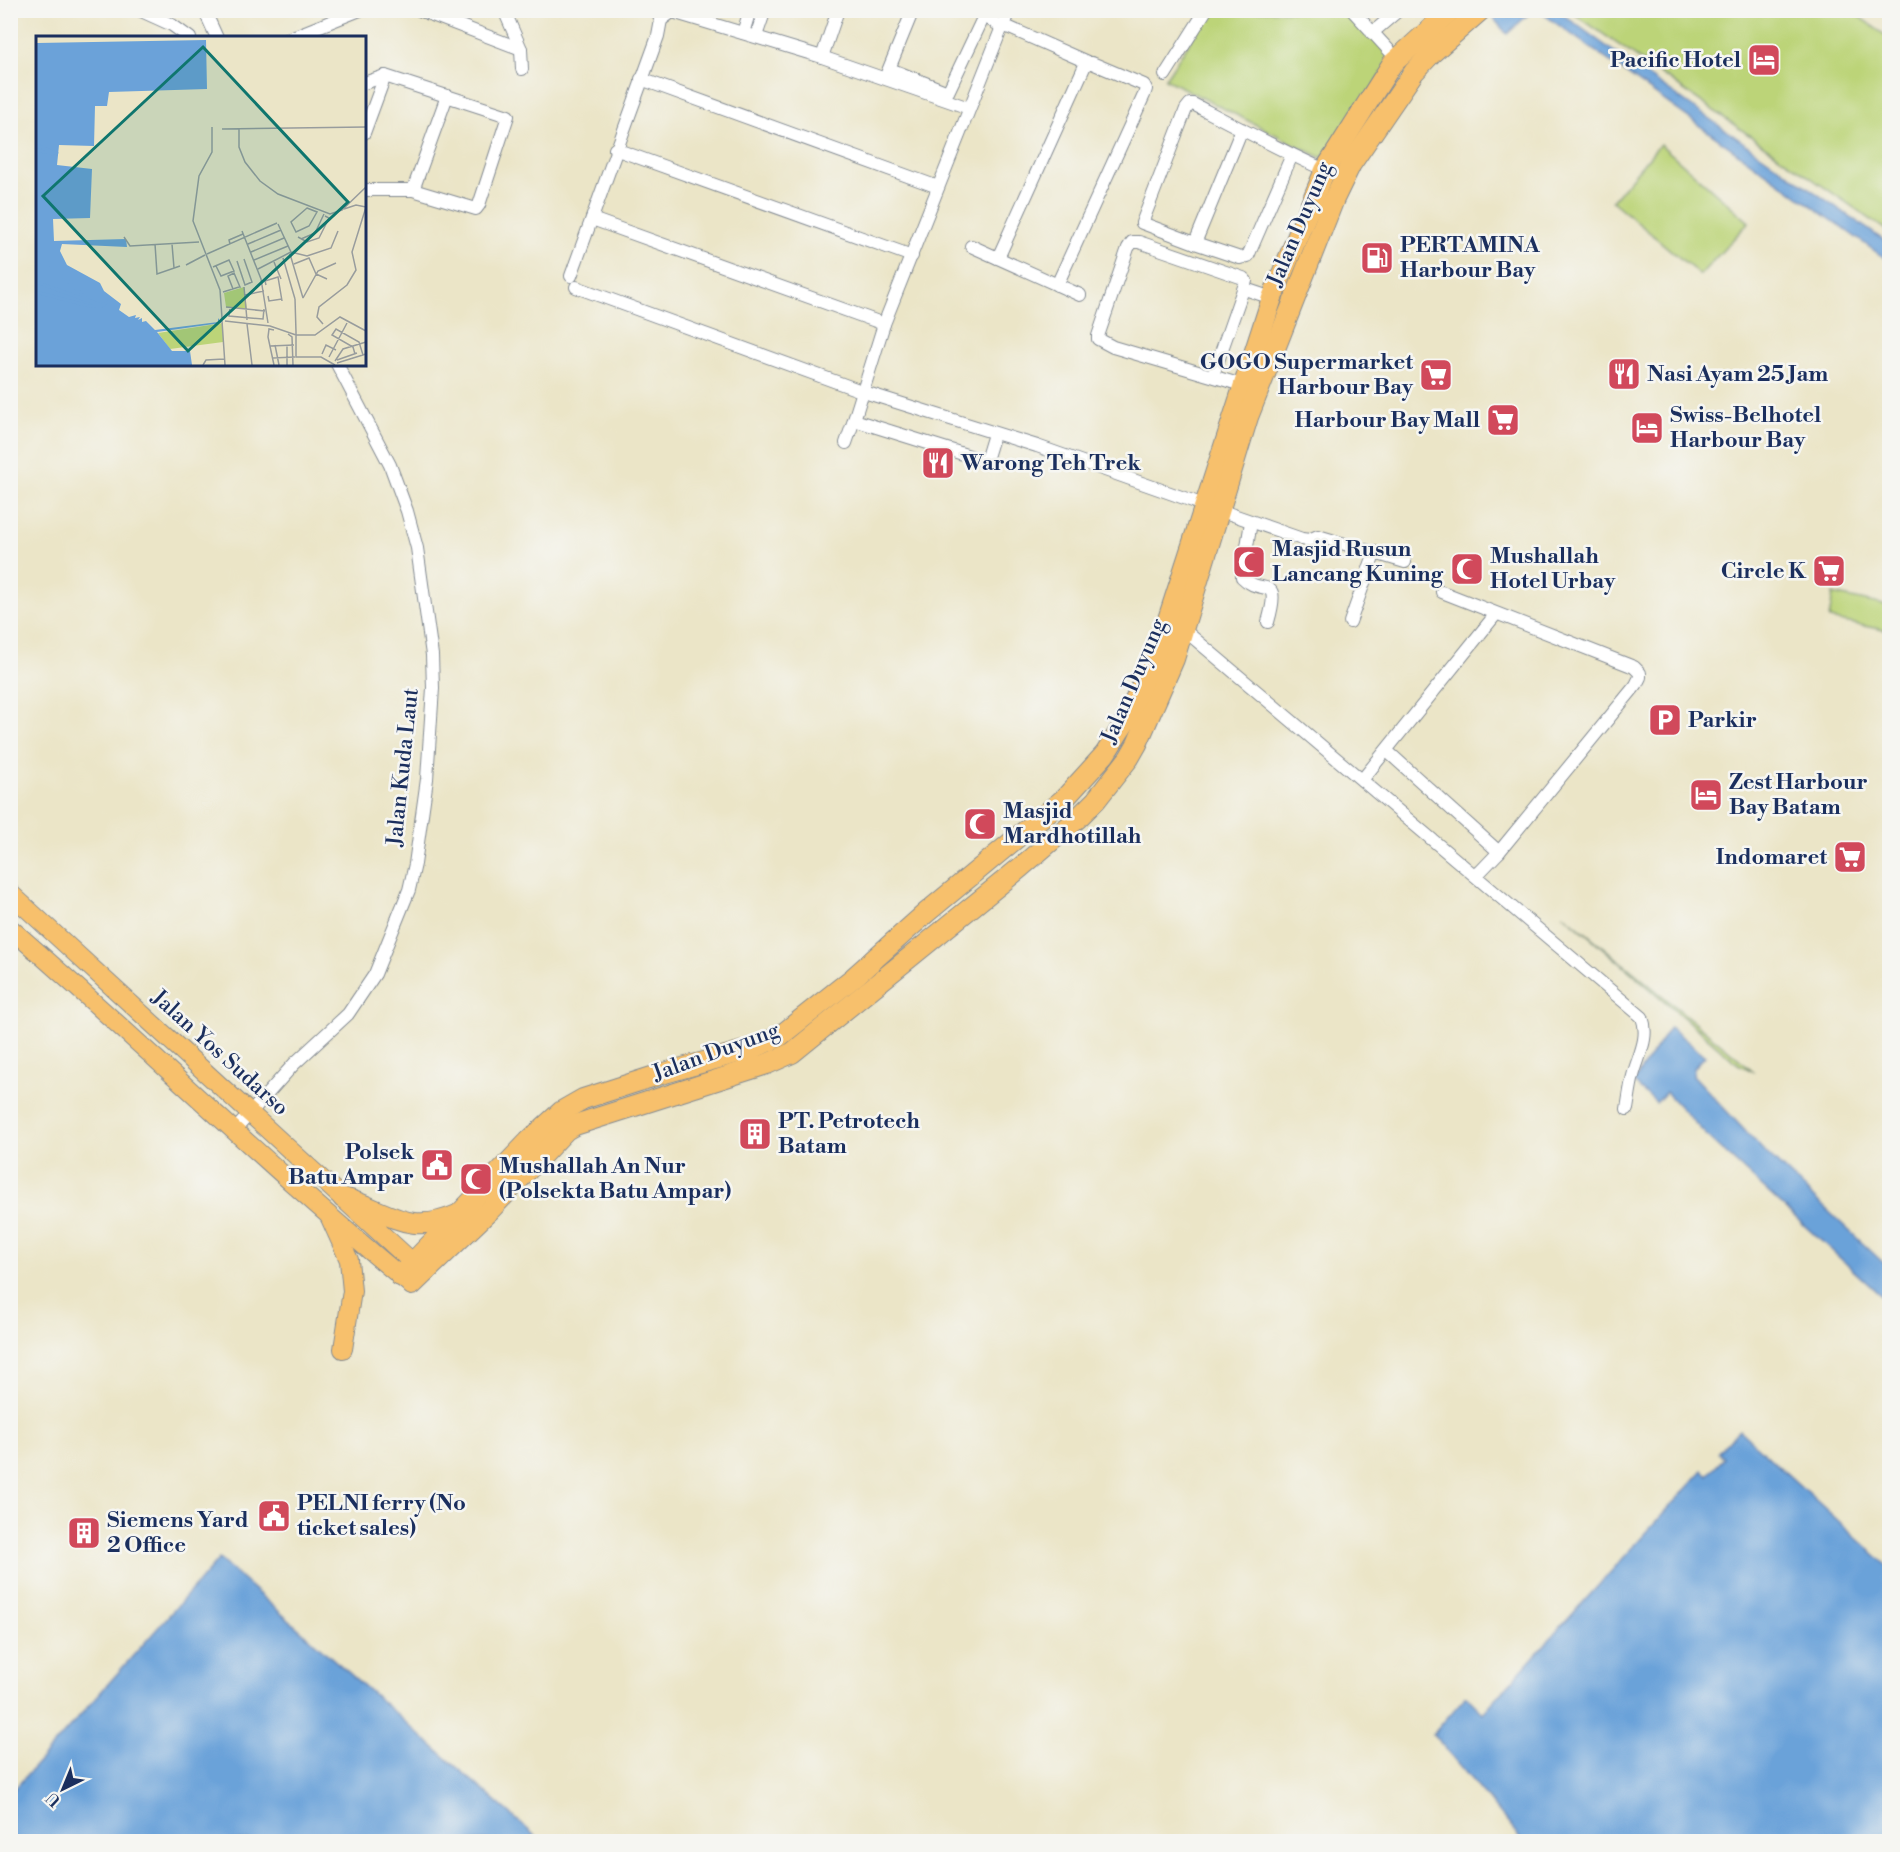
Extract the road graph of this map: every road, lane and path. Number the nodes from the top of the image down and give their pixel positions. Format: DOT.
graph roads {
  1 [pos="139,10"];
  2 [pos="208,10"];
  3 [pos="360,10"];
  4 [pos="419,10"];
  5 [pos="504,10"];
  6 [pos="750,10"];
  7 [pos="765,10"];
  8 [pos="838,10"];
  9 [pos="913,10"];
  10 [pos="1011,10"];
  11 [pos="1352,10"];
  12 [pos="1399,10"];
  13 [pos="1451,10"];
  14 [pos="1481,10"];
  15 [pos="672,11"];
  16 [pos="1201,12"];
  17 [pos="980,13"];
  18 [pos="659,15"];
  19 [pos="1003,26"];
  20 [pos="743,33"];
  21 [pos="1372,33"];
  22 [pos="187,36"];
  23 [pos="216,36"];
  24 [pos="295,36"];
  25 [pos="756,36"];
  26 [pos="521,49"];
  27 [pos="822,57"];
  28 [pos="1396,59"];
  29 [pos="1087,62"];
  30 [pos="522,69"];
  31 [pos="887,74"];
  32 [pos="1165,75"];
  33 [pos="385,76"];
  34 [pos="641,80"];
  35 [pos="366,82"];
  36 [pos="447,96"];
  37 [pos="969,108"];
  38 [pos="366,128"];
  39 [pos="1242,129"];
  40 [pos="615,149"];
  41 [pos="1292,155"];
  42 [pos="1325,170"];
  43 [pos="938,187"];
  44 [pos="366,190"];
  45 [pos="413,190"];
  46 [pos="592,219"];
  47 [pos="1194,243"];
  48 [pos="971,246"];
  49 [pos="912,256"];
  50 [pos="998,258"];
  51 [pos="1057,285"];
  52 [pos="1245,289"];
  53 [pos="1080,295"];
  54 [pos="1275,309"];
  55 [pos="884,324"];
  56 [pos="338,366"];
  57 [pos="1213,375"];
  58 [pos="1242,385"];
  59 [pos="864,392"];
  60 [pos="855,420"];
  61 [pos="994,434"];
  62 [pos="846,443"];
  63 [pos="1211,507"];
  64 [pos="1251,522"];
  65 [pos="1375,552"];
  66 [pos="1405,562"];
  67 [pos="1442,592"];
  68 [pos="1496,614"];
  69 [pos="1268,622"];
  70 [pos="1350,622"];
  71 [pos="1183,629"];
  72 [pos="1387,751"];
  73 [pos="1362,780"];
  74 [pos="1004,849"];
  75 [pos="1499,852"];
  76 [pos="1021,867"];
  77 [pos="1476,876"];
  78 [pos="10,893"];
  79 [pos="10,928"];
  80 [pos="1627,1109"];
  81 [pos="251,1113"];
  82 [pos="235,1130"];
  83 [pos="343,1198"];
  84 [pos="328,1214"];
  85 [pos="460,1214"];
  86 [pos="412,1274"];
  87 [pos="343,1350"];
  1 -- 22 [label="street"];
  2 -- 23 [label="street"];
  3 -- 24 [label="street"];
  4 -- 26 [label="street"];
  5 -- 26 [label="street"];
  6 -- 20 [label="street"];
  7 -- 25 [label="street"];
  8 -- 27 [label="street"];
  9 -- 31 [label="street"];
  10 -- 19 [label="street"];
  11 -- 21 [label="street"];
  12 -- 21 [label="street"];
  13 -- 28 [label="highway, Jalan Duyung"];
  14 -- 54 [label="highway, Jalan Duyung"];
  15 -- 18 [label="street"];
  15 -- 20 [label="street"];
  16 -- 32 [label="street"];
  17 -- 19 [label="street"];
  17 -- 31 [label="street"];
  18 -- 34 [label="street"];
  19 -- 29 [label="street"];
  19 -- 37 [label="street"];
  20 -- 25 [label="street"];
  21 -- 28 [label="street"];
  25 -- 27 [label="street"];
  26 -- 30 [label="street"];
  27 -- 31 [label="street"];
  28 -- 42 [label="highway, Jalan Duyung"];
  29 -- 50 [label="street"];
  29 -- 51 [label="street"];
  31 -- 37 [label="street"];
  33 -- 35 [label="street"];
  33 -- 36 [label="street"];
  33 -- 38 [label="street"];
  34 -- 40 [label="street"];
  34 -- 43 [label="street"];
  36 -- 45 [label="street"];
  36 -- 45 [label="street"];
  37 -- 43 [label="street"];
  39 -- 41 [label="street"];
  39 -- 47 [label="street"];
  39 -- 47 [label="street"];
  40 -- 46 [label="street"];
  40 -- 49 [label="street"];
  41 -- 42 [label="street"];
  41 -- 47 [label="street"];
  42 -- 54 [label="highway, Jalan Duyung"];
  43 -- 49 [label="street"];
  44 -- 45 [label="street"];
  46 -- 55 [label="street"];
  46 -- 59 [label="street"];
  48 -- 50 [label="street"];
  49 -- 55 [label="street"];
  50 -- 51 [label="street"];
  51 -- 53 [label="street"];
  52 -- 54 [label="street"];
  52 -- 57 [label="street"];
  52 -- 57 [label="street"];
  54 -- 58 [label="highway, Jalan Duyung"];
  54 -- 63 [label="highway, Jalan Duyung"];
  55 -- 59 [label="street"];
  56 -- 81 [label="street, Jalan Kuda Laut"];
  57 -- 58 [label="street"];
  58 -- 63 [label="highway, Jalan Duyung"];
  59 -- 60 [label="street"];
  59 -- 61 [label="street"];
  60 -- 61 [label="street"];
  60 -- 62 [label="street"];
  61 -- 63 [label="street"];
  63 -- 64 [label="street"];
  63 -- 71 [label="highway, Jalan Duyung"];
  63 -- 74 [label="highway, Jalan Duyung"];
  64 -- 65 [label="street"];
  64 -- 69 [label="street"];
  65 -- 66 [label="street"];
  65 -- 70 [label="street"];
  67 -- 68 [label="street"];
  68 -- 72 [label="street"];
  68 -- 75 [label="street"];
  71 -- 73 [label="street"];
  71 -- 76 [label="highway, Jalan Duyung"];
  72 -- 73 [label="street"];
  72 -- 75 [label="street"];
  73 -- 77 [label="street"];
  74 -- 76 [label="highway"];
  74 -- 85 [label="highway, Jalan Duyung"];
  75 -- 77 [label="street"];
  76 -- 86 [label="highway, Jalan Duyung"];
  77 -- 80 [label="street"];
  78 -- 81 [label="main road, Jalan Yos Sudarso"];
  79 -- 82 [label="main road, Jalan Yos Sudarso"];
  81 -- 82 [label="street, Jalan Kuda Laut"];
  81 -- 83 [label="main road, Jalan Yos Sudarso"];
  82 -- 84 [label="main road, Jalan Yos Sudarso"];
  83 -- 85 [label="highway"];
  83 -- 86 [label="main road, Jalan Yos Sudarso"];
  84 -- 86 [label="main road, Jalan Yos Sudarso"];
  84 -- 87 [label="main road"];
  85 -- 86 [label="highway, Jalan Duyung"];
}
